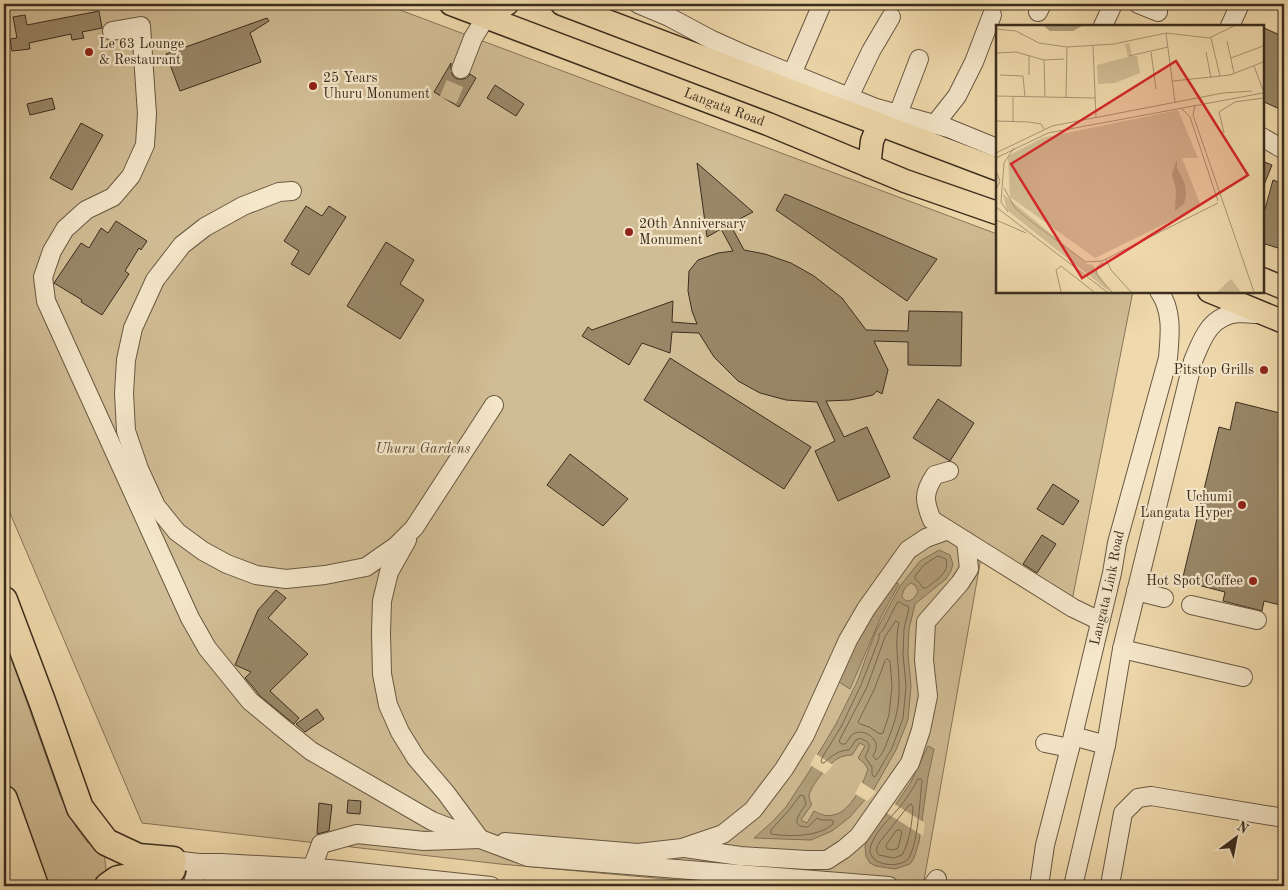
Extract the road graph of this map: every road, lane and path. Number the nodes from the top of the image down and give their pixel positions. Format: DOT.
graph roads {
  1 [pos="451,4"];
  2 [pos="507,4"];
  3 [pos="548,4"];
  4 [pos="562,4"];
  5 [pos="638,4"];
  6 [pos="822,4"];
  7 [pos="1113,4"];
  8 [pos="1138,4"];
  9 [pos="1240,4"];
  10 [pos="485,10"];
  11 [pos="662,10"];
  12 [pos="1158,12"];
  13 [pos="992,15"];
  14 [pos="891,17"];
  15 [pos="598,18"];
  16 [pos="1103,25"];
  17 [pos="1230,25"];
  18 [pos="112,31"];
  19 [pos="640,34"];
  20 [pos="668,44"];
  21 [pos="919,59"];
  22 [pos="462,69"];
  23 [pos="792,74"];
  24 [pos="850,97"];
  25 [pos="889,119"];
  26 [pos="935,124"];
  27 [pos="1263,138"];
  28 [pos="1284,150"];
  29 [pos="993,157"];
  30 [pos="869,166"];
  31 [pos="292,191"];
  32 [pos="996,213"];
  33 [pos="1263,279"];
  34 [pos="1284,288"];
  35 [pos="1159,292"];
  36 [pos="1212,292"];
  37 [pos="1274,318"];
  38 [pos="494,405"];
  39 [pos="949,472"];
  40 [pos="414,528"];
  41 [pos="948,530"];
  42 [pos="966,541"];
  43 [pos="1136,591"];
  44 [pos="1164,598"];
  45 [pos="4,600"];
  46 [pos="1191,604"];
  47 [pos="1257,620"];
  48 [pos="1100,621"];
  49 [pos="1122,649"];
  50 [pos="1244,677"];
  51 [pos="1072,742"];
  52 [pos="1045,743"];
  53 [pos="1106,745"];
  54 [pos="4,799"];
  55 [pos="1284,818"];
  56 [pos="480,839"];
  57 [pos="682,848"];
  58 [pos="4,856"];
  59 [pos="186,870"];
  60 [pos="311,876"];
  61 [pos="1039,884"];
  62 [pos="467,885"];
  63 [pos="15,886"];
  64 [pos="34,886"];
  65 [pos="108,886"];
  66 [pos="358,886"];
  67 [pos="491,886"];
  68 [pos="889,886"];
  69 [pos="1073,886"];
  70 [pos="1111,886"];
  1 -- 10 [label="main road, Langata Road"];
  2 -- 10 [label="main road"];
  3 -- 15 [label="main road"];
  4 -- 15 [label="main road"];
  5 -- 11 [label="street"];
  6 -- 23 [label="street"];
  7 -- 16 [label="street"];
  8 -- 12 [label="street"];
  9 -- 17 [label="street"];
  10 -- 22 [label="street"];
  10 -- 30 [label="main road, Langata Road"];
  11 -- 19 [label="street"];
  11 -- 20 [label="street"];
  11 -- 23 [label="street"];
  13 -- 26 [label="street"];
  14 -- 24 [label="street"];
  15 -- 19 [label="main road"];
  18 -- 56 [label="street"];
  19 -- 20 [label="main road"];
  20 -- 25 [label="main road"];
  21 -- 25 [label="street"];
  23 -- 24 [label="street"];
  24 -- 25 [label="street"];
  25 -- 26 [label="street"];
  25 -- 29 [label="main road"];
  25 -- 30 [label="main road"];
  26 -- 29 [label="street"];
  27 -- 28 [label="street"];
  30 -- 32 [label="main road, Langata Road"];
  31 -- 40 [label="street"];
  33 -- 34 [label="main road"];
  35 -- 48 [label="street, Langata Link Road"];
  36 -- 37 [label="main road"];
  37 -- 43 [label="street, Langata Link Road"];
  38 -- 40 [label="street"];
  39 -- 41 [label="street"];
  40 -- 56 [label="street"];
  41 -- 42 [label="street"];
  41 -- 57 [label="street"];
  42 -- 48 [label="street"];
  42 -- 57 [label="street"];
  43 -- 44 [label="street"];
  43 -- 49 [label="street, Langata Link Road"];
  45 -- 59 [label="highway"];
  46 -- 47 [label="street"];
  48 -- 51 [label="street, Langata Link Road"];
  49 -- 50 [label="street"];
  49 -- 53 [label="street, Langata Link Road"];
  51 -- 52 [label="street"];
  51 -- 53 [label="street"];
  51 -- 61 [label="street, Langata Link Road"];
  53 -- 69 [label="street, Langata Link Road"];
  54 -- 64 [label="highway"];
  55 -- 70 [label="street"];
  56 -- 57 [label="street"];
  56 -- 60 [label="street"];
  56 -- 68 [label="street"];
  58 -- 63 [label="highway"];
  59 -- 60 [label="street"];
  59 -- 65 [label="highway"];
  60 -- 62 [label="street"];
  60 -- 66 [label="street"];
  62 -- 67 [label="street"];
}
